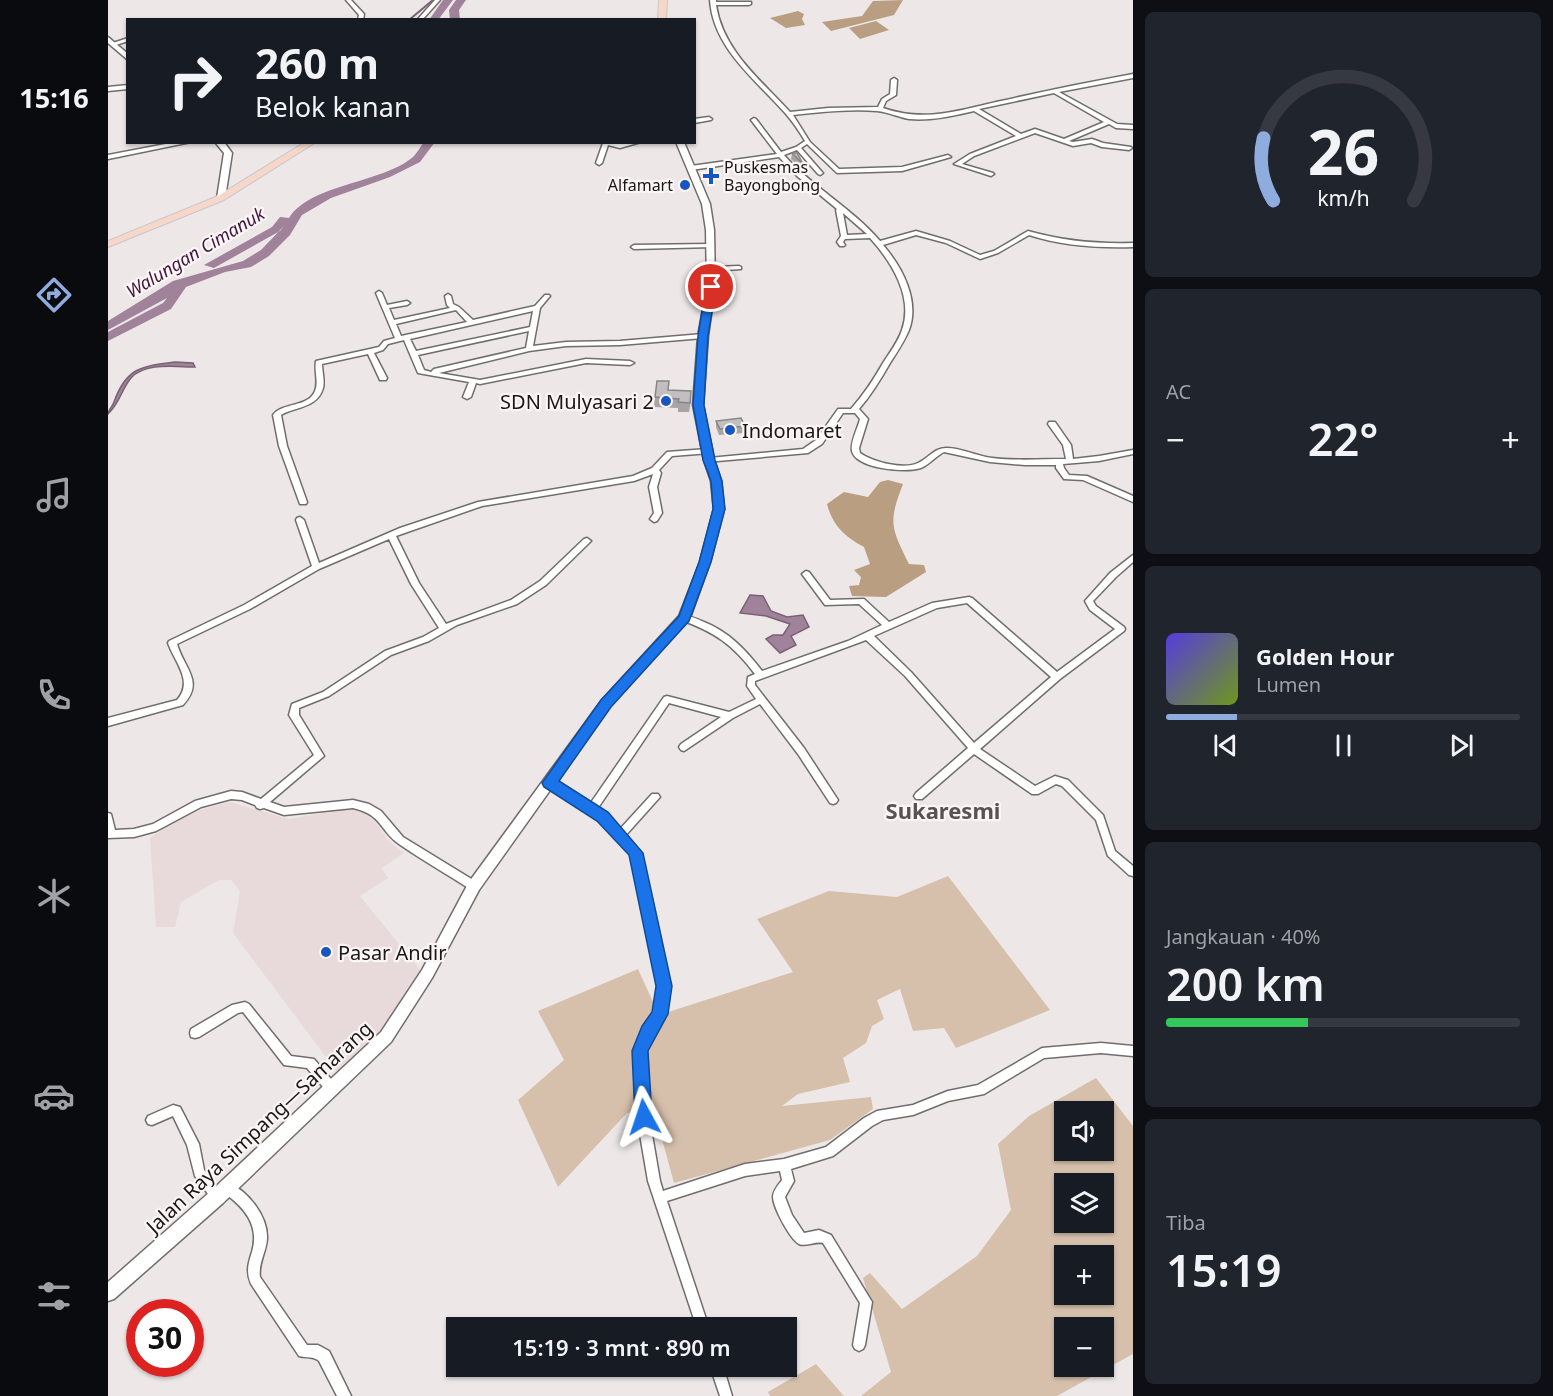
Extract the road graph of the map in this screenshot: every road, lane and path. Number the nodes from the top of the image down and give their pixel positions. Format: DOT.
graph roads {
  1 [pos="348,0"];
  2 [pos="438,0"];
  3 [pos="663,0"];
  4 [pos="713,2"];
  5 [pos="749,3"];
  6 [pos="361,18"];
  7 [pos="421,18"];
  8 [pos="662,18"];
  9 [pos="126,39"];
  10 [pos="110,42"];
  11 [pos="126,56"];
  12 [pos="1133,76"];
  13 [pos="894,80"];
  14 [pos="126,87"];
  15 [pos="108,89"];
  16 [pos="1057,93"];
  17 [pos="880,109"];
  18 [pos="975,109"];
  19 [pos="789,114"];
  20 [pos="709,119"];
  21 [pos="754,120"];
  22 [pos="696,121"];
  23 [pos="1109,122"];
  24 [pos="1133,127"];
  25 [pos="1020,136"];
  26 [pos="1064,141"];
  27 [pos="809,143"];
  28 [pos="177,144"];
  29 [pos="221,144"];
  30 [pos="309,144"];
  31 [pos="605,144"];
  32 [pos="610,144"];
  33 [pos="629,144"];
  34 [pos="681,144"];
  35 [pos="798,148"];
  36 [pos="1129,148"];
  37 [pos="781,155"];
  38 [pos="108,157"];
  39 [pos="948,157"];
  40 [pos="599,163"];
  41 [pos="691,168"];
  42 [pos="820,173"];
  43 [pos="991,174"];
  44 [pos="221,198"];
  45 [pos="839,210"];
  46 [pos="872,236"];
  47 [pos="108,244"];
  48 [pos="878,244"];
  49 [pos="1133,245"];
  50 [pos="711,246"];
  51 [pos="634,247"];
  52 [pos="739,267"];
  53 [pos="712,269"];
  54 [pos="379,293"];
  55 [pos="448,296"];
  56 [pos="547,296"];
  57 [pos="407,303"];
  58 [pos="385,307"];
  59 [pos="457,308"];
  60 [pos="537,308"];
  61 [pos="392,322"];
  62 [pos="471,322"];
  63 [pos="534,328"];
  64 [pos="503,334"];
  65 [pos="703,336"];
  66 [pos="402,338"];
  67 [pos="532,338"];
  68 [pos="586,343"];
  69 [pos="566,344"];
  70 [pos="529,349"];
  71 [pos="370,351"];
  72 [pos="512,352"];
  73 [pos="414,354"];
  74 [pos="586,361"];
  75 [pos="630,363"];
  76 [pos="432,374"];
  77 [pos="383,378"];
  78 [pos="473,381"];
  79 [pos="467,397"];
  80 [pos="854,410"];
  81 [pos="1052,424"];
  82 [pos="1133,452"];
  83 [pos="708,455"];
  84 [pos="1059,461"];
  85 [pos="1070,461"];
  86 [pos="655,470"];
  87 [pos="1133,499"];
  88 [pos="303,502"];
  89 [pos="300,519"];
  90 [pos="654,519"];
  91 [pos="391,535"];
  92 [pos="587,541"];
  93 [pos="1133,558"];
  94 [pos="316,567"];
  95 [pos="806,574"];
  96 [pos="684,618"];
  97 [pos="887,625"];
  98 [pos="444,628"];
  99 [pos="868,636"];
  100 [pos="760,675"];
  101 [pos="1057,677"];
  102 [pos="761,700"];
  103 [pos="730,716"];
  104 [pos="108,722"];
  105 [pos="684,747"];
  106 [pos="975,750"];
  107 [pos="549,783"];
  108 [pos="919,796"];
  109 [pos="655,797"];
  110 [pos="833,800"];
  111 [pos="260,805"];
  112 [pos="592,809"];
  113 [pos="108,817"];
  114 [pos="110,834"];
  115 [pos="621,834"];
  116 [pos="1133,872"];
  117 [pos="474,886"];
  118 [pos="195,1033"];
  119 [pos="1133,1051"];
  120 [pos="332,1089"];
  121 [pos="152,1120"];
  122 [pos="784,1165"];
  123 [pos="227,1188"];
  124 [pos="217,1197"];
  125 [pos="659,1198"];
  126 [pos="108,1293"];
  127 [pos="699,1317"];
  128 [pos="859,1345"];
  129 [pos="720,1377"];
  130 [pos="344,1396"];
  131 [pos="726,1396"];
  1 -- 6 [label="street"];
  2 -- 7 [label="street"];
  3 -- 8 [label="main road"];
  4 -- 5 [label="street"];
  4 -- 19 [label="street"];
  9 -- 10 [label="street"];
  10 -- 11 [label="main road"];
  12 -- 16 [label="street"];
  13 -- 17 [label="street"];
  14 -- 15 [label="street"];
  16 -- 18 [label="street"];
  16 -- 23 [label="street"];
  17 -- 18 [label="street"];
  17 -- 19 [label="street"];
  18 -- 25 [label="street"];
  19 -- 27 [label="street"];
  20 -- 22 [label="street"];
  21 -- 37 [label="street"];
  23 -- 24 [label="street"];
  23 -- 26 [label="street"];
  25 -- 26 [label="street"];
  25 -- 43 [label="street"];
  26 -- 36 [label="street"];
  27 -- 35 [label="street"];
  27 -- 39 [label="street"];
  28 -- 38 [label="street"];
  29 -- 44 [label="main road"];
  30 -- 44 [label="main road"];
  31 -- 40 [label="street"];
  32 -- 33 [label="street"];
  34 -- 41 [label="main road, Jalan Raya Simpang—Samarang"];
  35 -- 37 [label="street"];
  35 -- 42 [label="street"];
  37 -- 41 [label="street"];
  37 -- 45 [label="street"];
  41 -- 50 [label="main road, Jalan Raya Simpang—Samarang"];
  44 -- 47 [label="main road"];
  45 -- 46 [label="street"];
  45 -- 46 [label="street"];
  46 -- 48 [label="street"];
  48 -- 49 [label="street"];
  48 -- 80 [label="street"];
  50 -- 51 [label="street"];
  50 -- 53 [label="main road, Jalan Raya Simpang—Samarang"];
  52 -- 53 [label="street"];
  53 -- 65 [label="main road, Jalan Raya Simpang—Samarang"];
  54 -- 58 [label="street"];
  55 -- 59 [label="street"];
  56 -- 60 [label="street"];
  57 -- 58 [label="street"];
  58 -- 61 [label="street"];
  59 -- 61 [label="street"];
  59 -- 62 [label="street"];
  60 -- 62 [label="street"];
  60 -- 63 [label="street"];
  61 -- 66 [label="street"];
  62 -- 66 [label="street"];
  63 -- 64 [label="street"];
  63 -- 67 [label="street"];
  64 -- 72 [label="street"];
  64 -- 73 [label="street"];
  65 -- 68 [label="street"];
  65 -- 83 [label="main road, Jalan Raya Simpang—Samarang"];
  66 -- 71 [label="street"];
  66 -- 73 [label="street"];
  67 -- 69 [label="street"];
  67 -- 70 [label="street"];
  68 -- 69 [label="street"];
  68 -- 74 [label="street"];
  69 -- 70 [label="street"];
  70 -- 72 [label="street"];
  71 -- 77 [label="street"];
  71 -- 88 [label="street"];
  72 -- 76 [label="street"];
  73 -- 76 [label="street"];
  74 -- 75 [label="street"];
  74 -- 78 [label="street"];
  76 -- 78 [label="street"];
  78 -- 79 [label="street"];
  80 -- 83 [label="street"];
  80 -- 84 [label="street"];
  81 -- 85 [label="street"];
  82 -- 85 [label="street"];
  83 -- 86 [label="street"];
  83 -- 96 [label="main road, Jalan Raya Simpang—Samarang"];
  84 -- 85 [label="street"];
  84 -- 87 [label="street"];
  86 -- 90 [label="street"];
  86 -- 91 [label="street"];
  89 -- 94 [label="street"];
  91 -- 94 [label="street"];
  91 -- 98 [label="street"];
  92 -- 98 [label="street"];
  93 -- 101 [label="street"];
  94 -- 104 [label="street"];
  95 -- 97 [label="street"];
  96 -- 100 [label="street"];
  96 -- 107 [label="main road, Jalan Raya Simpang—Samarang"];
  97 -- 99 [label="street"];
  97 -- 101 [label="street"];
  98 -- 111 [label="street"];
  99 -- 100 [label="street"];
  99 -- 106 [label="street"];
  100 -- 102 [label="street"];
  101 -- 106 [label="street"];
  102 -- 103 [label="street"];
  102 -- 110 [label="street"];
  103 -- 105 [label="street"];
  103 -- 112 [label="street"];
  106 -- 108 [label="street"];
  106 -- 116 [label="street"];
  107 -- 112 [label="street"];
  107 -- 117 [label="main road, Jalan Raya Simpang—Samarang"];
  109 -- 115 [label="street"];
  111 -- 114 [label="street"];
  111 -- 117 [label="street"];
  112 -- 115 [label="street"];
  113 -- 114 [label="street"];
  115 -- 125 [label="street"];
  117 -- 120 [label="main road, Jalan Raya Simpang—Samarang"];
  118 -- 120 [label="street"];
  119 -- 122 [label="street"];
  120 -- 123 [label="main road, Jalan Raya Simpang—Samarang"];
  121 -- 124 [label="street"];
  122 -- 125 [label="street"];
  122 -- 128 [label="street"];
  123 -- 124 [label="main road, Jalan Raya Simpang—Samarang"];
  123 -- 130 [label="street"];
  124 -- 126 [label="main road, Jalan Raya Simpang—Samarang"];
  125 -- 127 [label="street"];
  129 -- 131 [label="street"];
}
